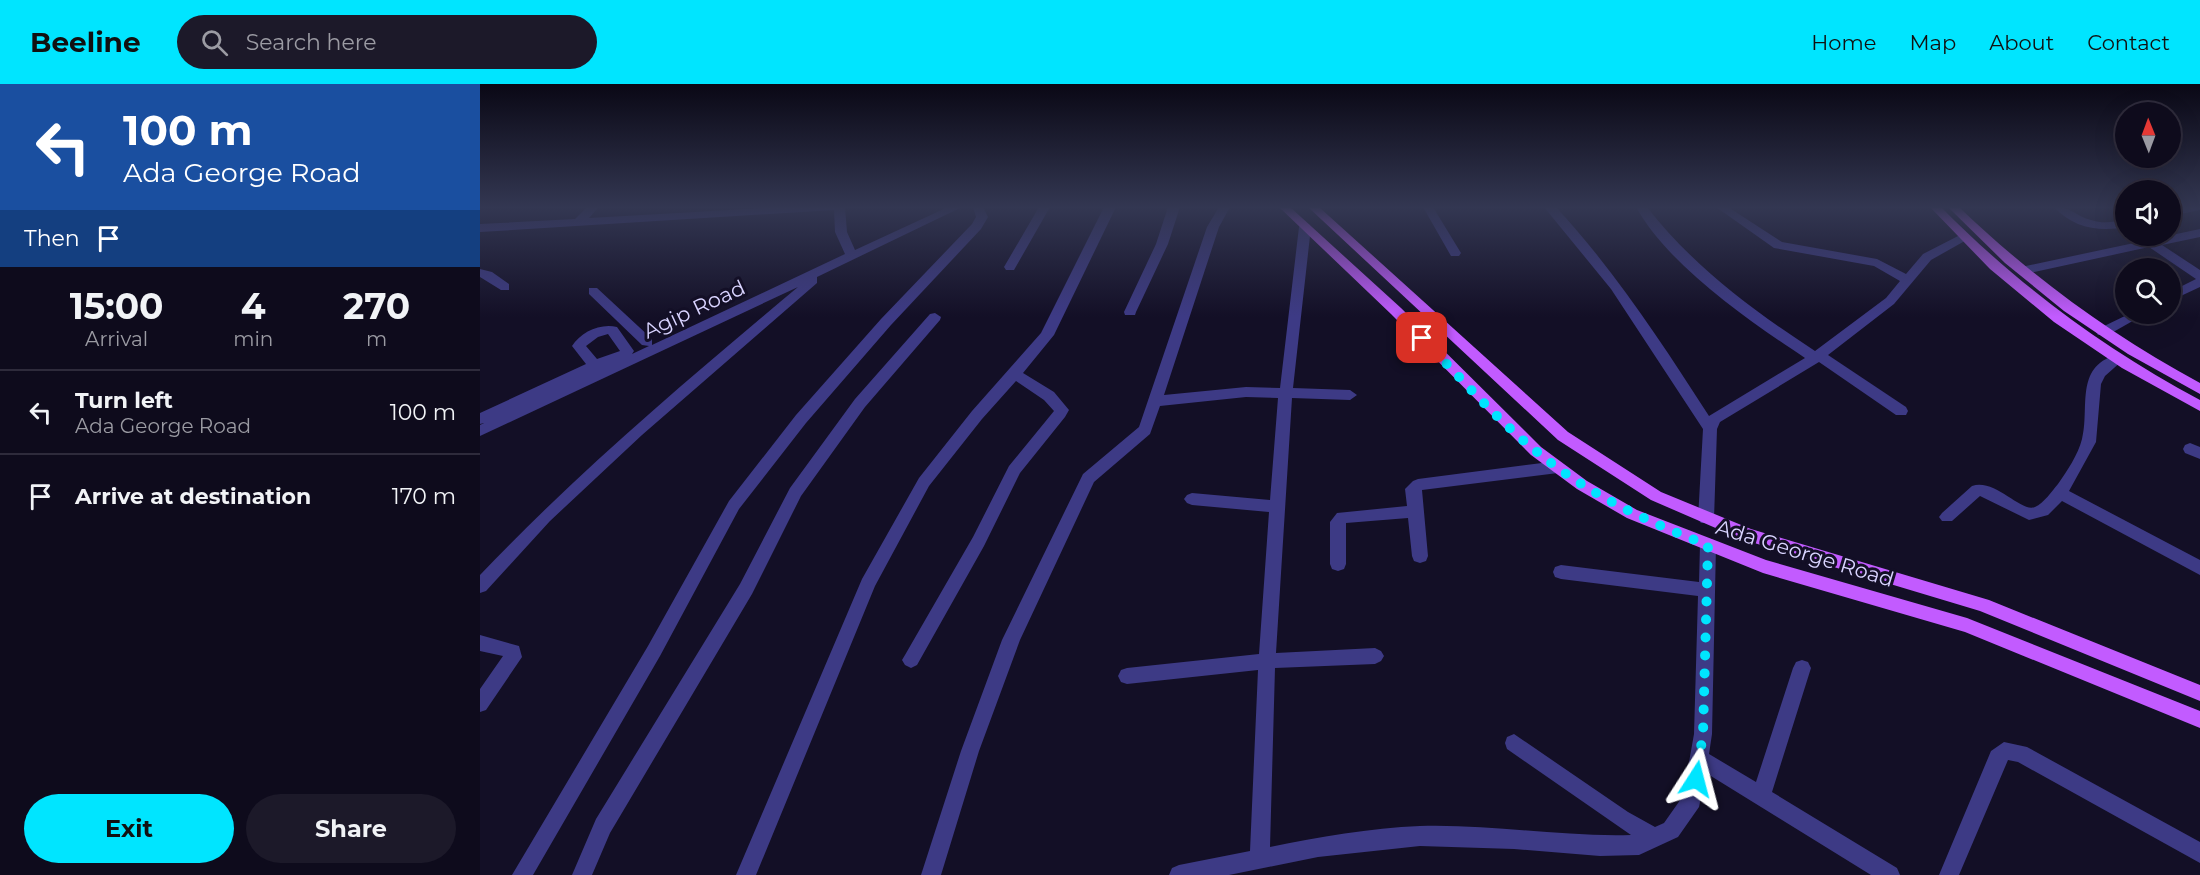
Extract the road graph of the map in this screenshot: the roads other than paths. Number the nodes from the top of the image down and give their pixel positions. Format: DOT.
graph roads {
  1 [pos="846,244"];
  2 [pos="865,244"];
  3 [pos="869,244"];
  4 [pos="960,244"];
  5 [pos="1023,244"];
  6 [pos="1092,244"];
  7 [pos="1162,244"];
  8 [pos="1207,244"];
  9 [pos="1303,244"];
  10 [pos="1324,244"];
  11 [pos="1354,244"];
  12 [pos="1450,244"];
  13 [pos="1583,244"];
  14 [pos="1674,244"];
  15 [pos="1776,244"];
  16 [pos="1952,244"];
  17 [pos="1970,244"];
  18 [pos="1992,244"];
  19 [pos="2138,246"];
  20 [pos="2156,246"];
  21 [pos="850,252"];
  22 [pos="1455,253"];
  23 [pos="828,267"];
  24 [pos="1010,267"];
  25 [pos="2194,267"];
  26 [pos="2021,272"];
  27 [pos="480,273"];
  28 [pos="2200,276"];
  29 [pos="1906,279"];
  30 [pos="2200,282"];
  31 [pos="505,287"];
  32 [pos="593,291"];
  33 [pos="2181,292"];
  34 [pos="1130,312"];
  35 [pos="935,317"];
  36 [pos="2119,324"];
  37 [pos="2103,332"];
  38 [pos="646,342"];
  39 [pos="627,351"];
  40 [pos="1817,356"];
  41 [pos="2116,360"];
  42 [pos="595,366"];
  43 [pos="1015,374"];
  44 [pos="2200,389"];
  45 [pos="1286,392"];
  46 [pos="1350,395"];
  47 [pos="1156,401"];
  48 [pos="2200,406"];
  49 [pos="1901,411"];
  50 [pos="480,419"];
  51 [pos="1710,429"];
  52 [pos="480,431"];
  53 [pos="1558,467"];
  54 [pos="2060,493"];
  55 [pos="1192,499"];
  56 [pos="1278,507"];
  57 [pos="1416,511"];
  58 [pos="1947,517"];
  59 [pos="1706,519"];
  60 [pos="1708,545"];
  61 [pos="1420,556"];
  62 [pos="1338,564"];
  63 [pos="2200,568"];
  64 [pos="1561,572"];
  65 [pos="480,586"];
  66 [pos="1706,590"];
  67 [pos="480,643"];
  68 [pos="1375,656"];
  69 [pos="911,660"];
  70 [pos="1267,661"];
  71 [pos="1802,668"];
  72 [pos="1127,676"];
  73 [pos="2200,693"];
  74 [pos="480,704"];
  75 [pos="2200,720"];
  76 [pos="1514,743"];
  77 [pos="1699,758"];
  78 [pos="1761,796"];
  79 [pos="1655,838"];
  80 [pos="2200,853"];
  81 [pos="1260,858"];
  82 [pos="522,875"];
  83 [pos="582,875"];
  84 [pos="746,875"];
  85 [pos="931,875"];
  86 [pos="1179,875"];
  87 [pos="1890,875"];
  88 [pos="1949,875"];
  1 -- 21 [label="street"];
  2 -- 21 [label="street, Agip Road"];
  3 -- 21 [label="street, Agip Road"];
  4 -- 82 [label="street"];
  5 -- 24 [label="street"];
  6 -- 43 [label="street"];
  7 -- 34 [label="street"];
  8 -- 47 [label="street"];
  9 -- 45 [label="street"];
  10 -- 53 [label="main road, Ada George Road"];
  11 -- 59 [label="main road, Ada George Road"];
  12 -- 22 [label="street"];
  13 -- 51 [label="street"];
  14 -- 40 [label="street"];
  15 -- 29 [label="street"];
  16 -- 29 [label="street"];
  17 -- 41 [label="main road"];
  18 -- 26 [label="main road"];
  19 -- 26 [label="street"];
  20 -- 25 [label="street"];
  21 -- 23 [label="street, Agip Road"];
  21 -- 38 [label="street, Agip Road"];
  23 -- 52 [label="street, Agip Road"];
  23 -- 65 [label="street"];
  25 -- 28 [label="street"];
  26 -- 37 [label="main road"];
  27 -- 31 [label="street"];
  29 -- 40 [label="street"];
  30 -- 33 [label="street"];
  32 -- 38 [label="street"];
  35 -- 83 [label="street"];
  36 -- 37 [label="street"];
  37 -- 44 [label="main road"];
  38 -- 39 [label="street, Agip Road"];
  39 -- 42 [label="street, Agip Road"];
  39 -- 42 [label="street"];
  40 -- 49 [label="street"];
  40 -- 51 [label="street"];
  41 -- 48 [label="main road"];
  41 -- 54 [label="street"];
  42 -- 50 [label="street, Agip Road"];
  43 -- 69 [label="street"];
  43 -- 84 [label="street"];
  45 -- 46 [label="street"];
  45 -- 47 [label="street"];
  45 -- 56 [label="street"];
  47 -- 85 [label="street"];
  51 -- 59 [label="street"];
  53 -- 57 [label="street"];
  53 -- 60 [label="main road, Ada George Road"];
  54 -- 58 [label="street"];
  54 -- 63 [label="street"];
  55 -- 56 [label="street"];
  56 -- 70 [label="street"];
  57 -- 61 [label="street"];
  57 -- 62 [label="street"];
  59 -- 73 [label="main road, Ada George Road"];
  60 -- 66 [label="street"];
  60 -- 75 [label="main road, Ada George Road"];
  64 -- 66 [label="street"];
  66 -- 77 [label="street"];
  67 -- 74 [label="street"];
  68 -- 70 [label="street"];
  70 -- 72 [label="street"];
  70 -- 81 [label="street"];
  71 -- 78 [label="street"];
  76 -- 79 [label="street"];
  77 -- 78 [label="street"];
  77 -- 79 [label="street"];
  78 -- 87 [label="street"];
  79 -- 81 [label="street"];
  80 -- 88 [label="street"];
  81 -- 86 [label="street"];
}
